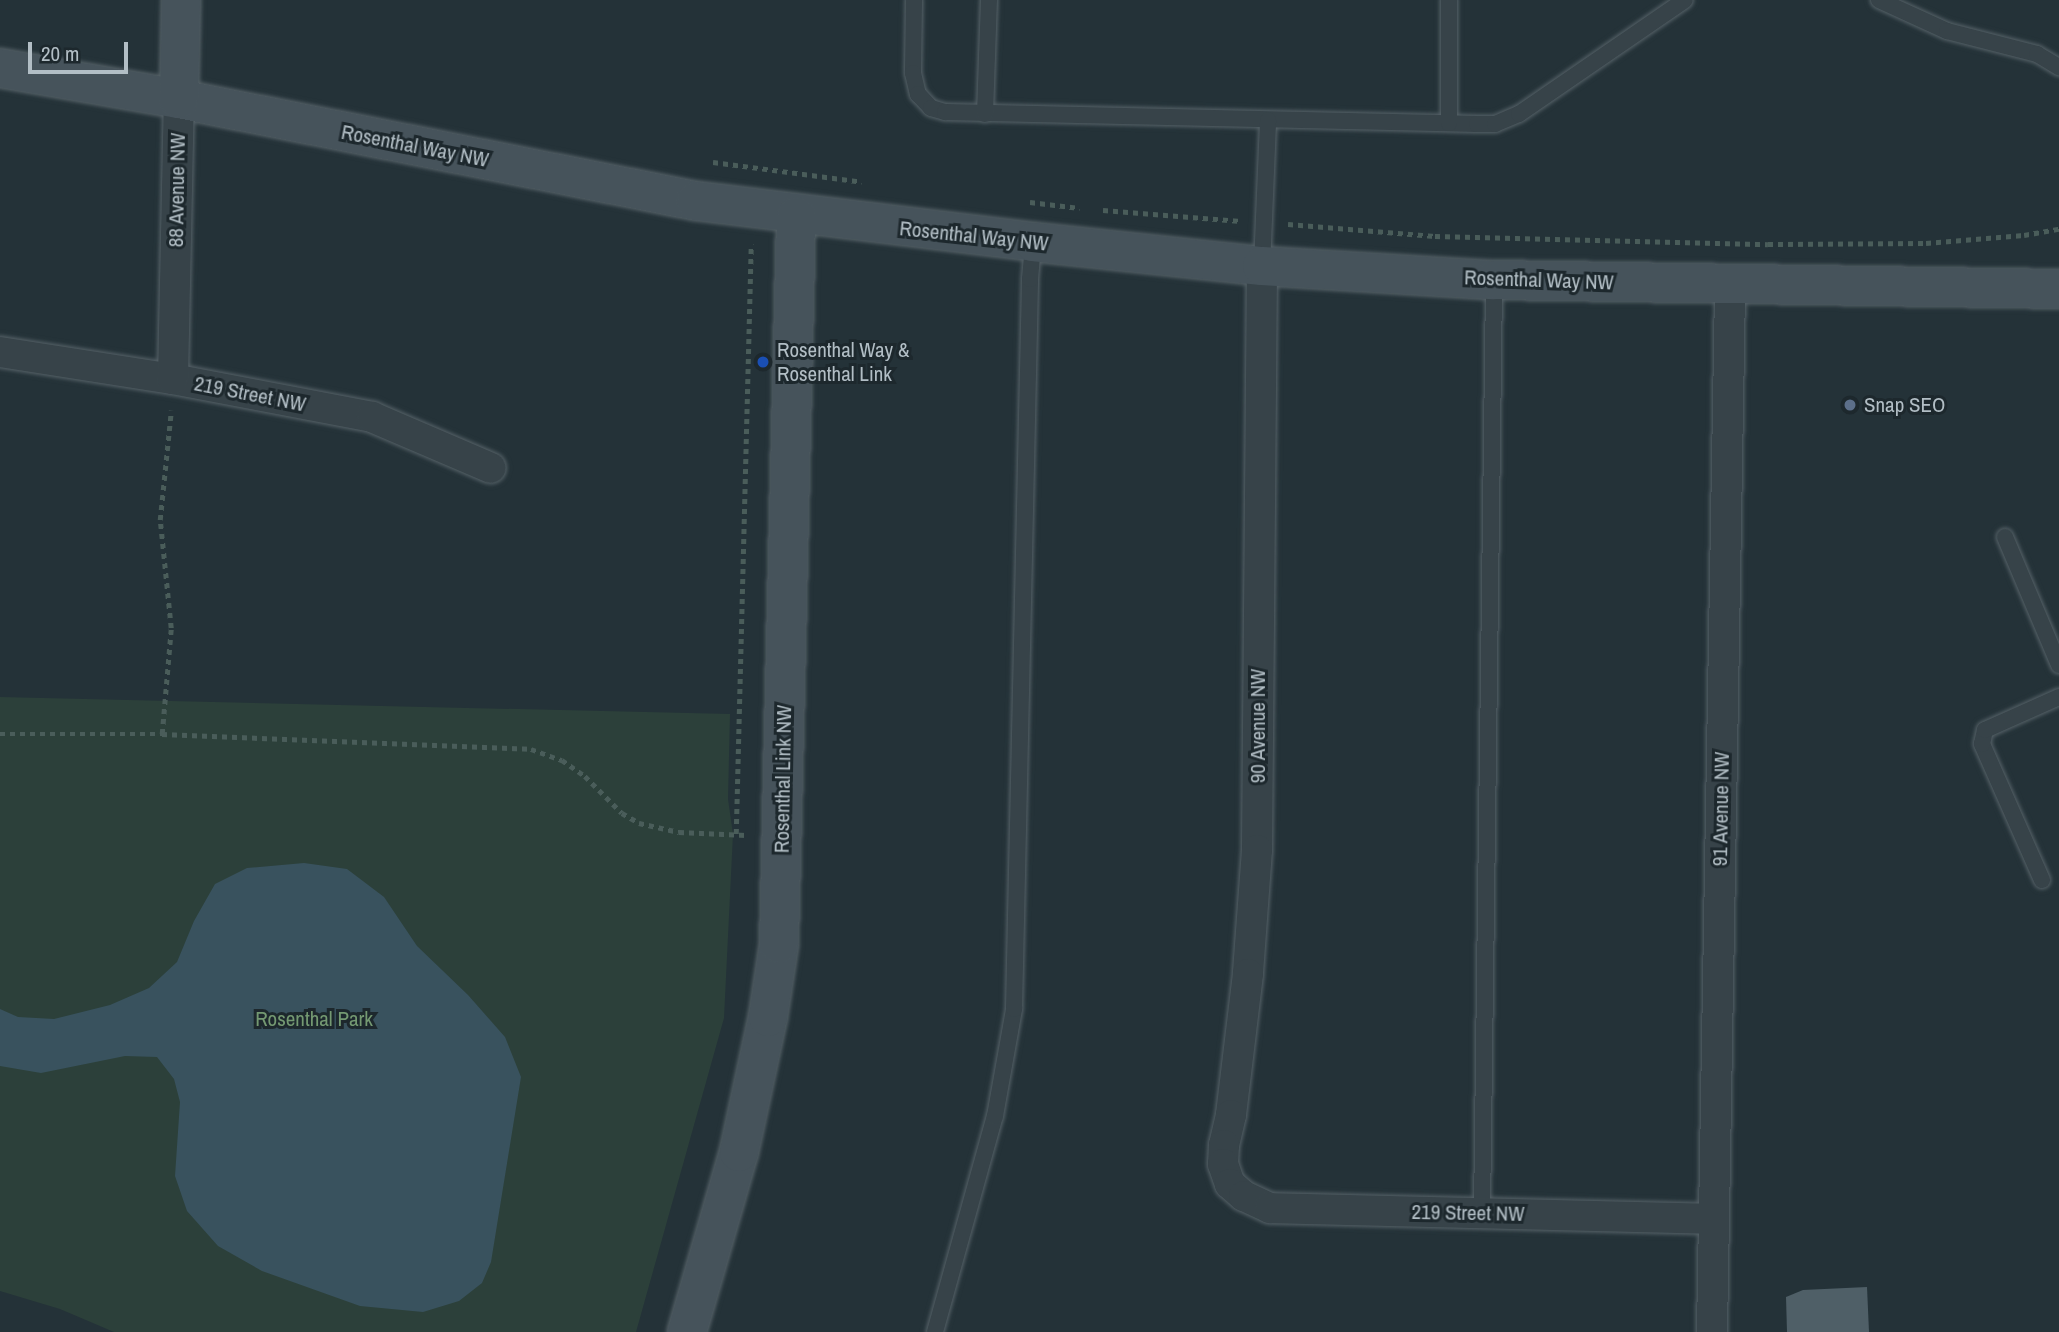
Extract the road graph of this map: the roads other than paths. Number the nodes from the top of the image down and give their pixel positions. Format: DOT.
graph roads {
  1 [pos="181,0"];
  2 [pos="915,0"];
  3 [pos="989,0"];
  4 [pos="1449,0"];
  5 [pos="1685,0"];
  6 [pos="1879,0"];
  7 [pos="2059,67"];
  8 [pos="0,68"];
  9 [pos="180,99"];
  10 [pos="985,114"];
  11 [pos="1268,120"];
  12 [pos="1449,123"];
  13 [pos="796,216"];
  14 [pos="1033,242"];
  15 [pos="2059,264"];
  16 [pos="1262,266"];
  17 [pos="1494,279"];
  18 [pos="1731,286"];
  19 [pos="1961,286"];
  20 [pos="2059,289"];
  21 [pos="0,352"];
  22 [pos="173,379"];
  23 [pos="491,468"];
  24 [pos="2005,537"];
  25 [pos="2059,665"];
  26 [pos="2059,697"];
  27 [pos="2042,880"];
  28 [pos="1230,1184"];
  29 [pos="1482,1213"];
  30 [pos="1714,1219"];
  31 [pos="687,1332"];
  32 [pos="935,1332"];
  33 [pos="1712,1332"];
  1 -- 9 [label="street, 88 Avenue NW"];
  2 -- 10 [label="lane"];
  3 -- 10 [label="lane"];
  4 -- 12 [label="lane"];
  5 -- 12 [label="lane"];
  6 -- 7 [label="lane"];
  8 -- 9 [label="street, Rosenthal Way NW"];
  9 -- 13 [label="street, Rosenthal Way NW"];
  9 -- 22 [label="street, 88 Avenue NW"];
  10 -- 11 [label="lane"];
  11 -- 12 [label="lane"];
  11 -- 16 [label="lane"];
  13 -- 14 [label="street, Rosenthal Way NW"];
  13 -- 31 [label="street, Rosenthal Link NW"];
  14 -- 16 [label="street, Rosenthal Way NW"];
  14 -- 32 [label="lane"];
  15 -- 19 [label="street, Rosenthal Way NW"];
  16 -- 17 [label="street, Rosenthal Way NW"];
  16 -- 28 [label="street, 90 Avenue NW"];
  17 -- 18 [label="street, Rosenthal Way NW"];
  17 -- 29 [label="lane"];
  18 -- 19 [label="street, Rosenthal Way NW"];
  18 -- 30 [label="street, 91 Avenue NW"];
  19 -- 20 [label="street, Rosenthal Way NW"];
  21 -- 22 [label="street, 219 Street NW"];
  22 -- 23 [label="street, 219 Street NW"];
  24 -- 25 [label="lane"];
  26 -- 27 [label="lane"];
  28 -- 29 [label="street, 219 Street NW"];
  29 -- 30 [label="street, 219 Street NW"];
  30 -- 33 [label="street, 91 Avenue NW"];
}
